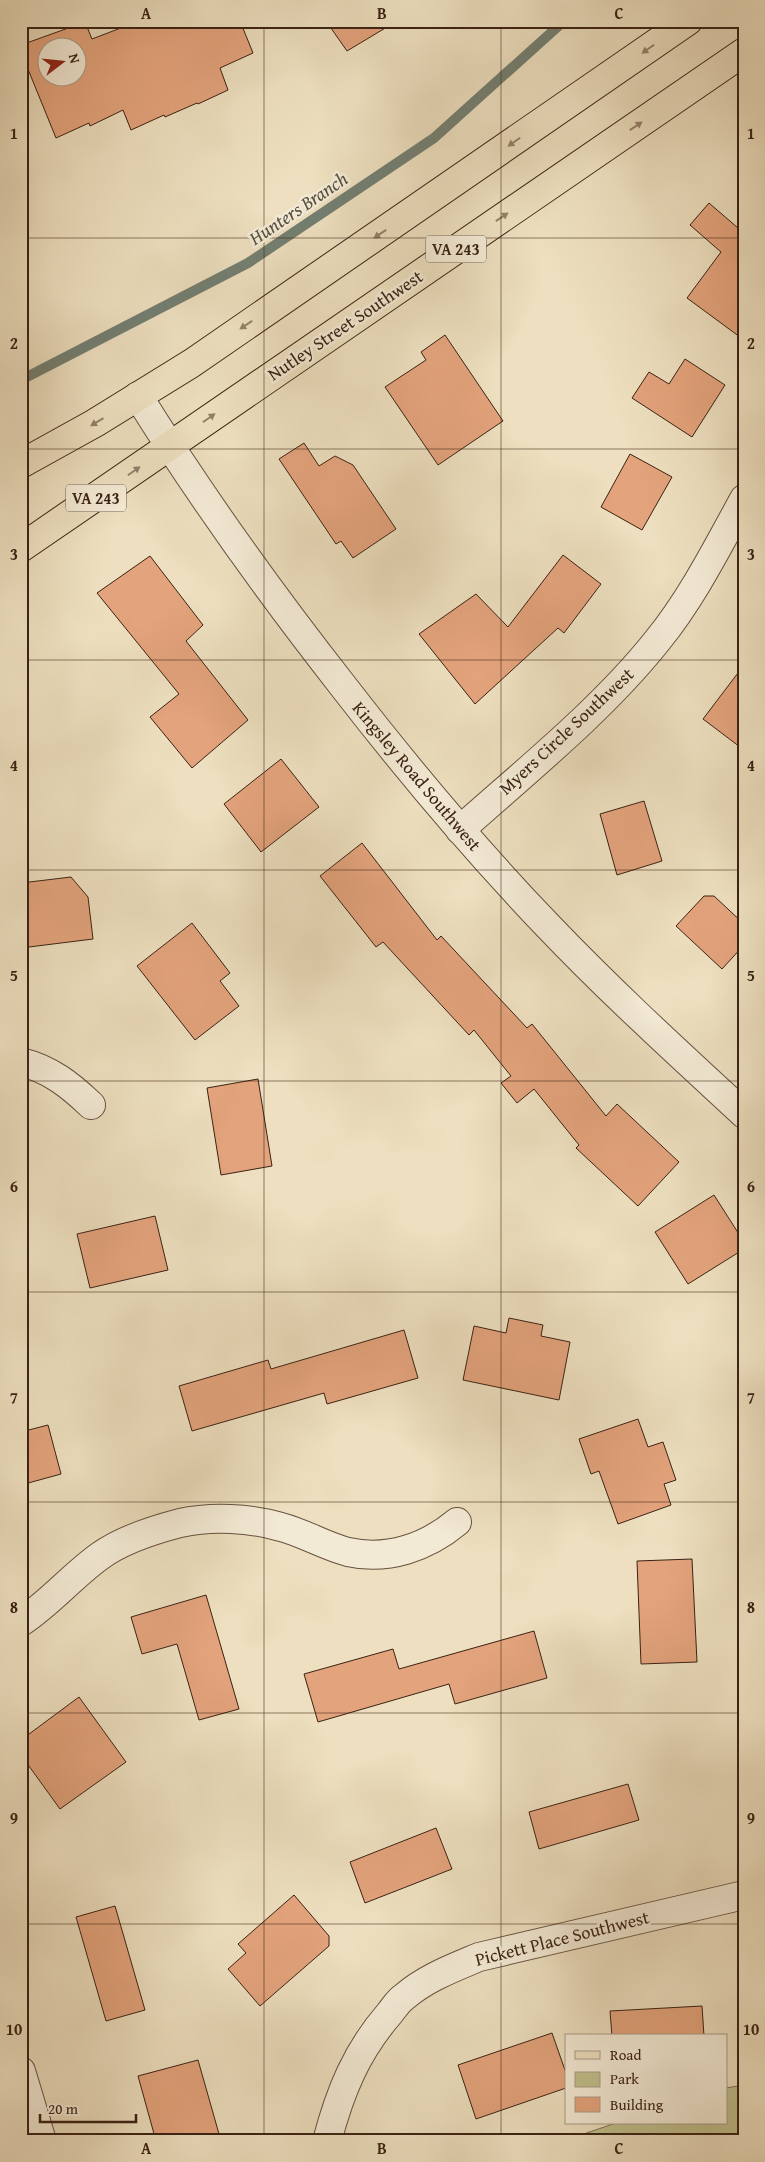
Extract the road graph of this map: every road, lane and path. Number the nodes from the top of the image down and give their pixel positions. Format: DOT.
graph roads {
  1 [pos="688,21"];
  2 [pos="744,52"];
  3 [pos="138,396"];
  4 [pos="169,446"];
  5 [pos="21,464"];
  6 [pos="744,499"];
  7 [pos="21,548"];
  8 [pos="460,830"];
  9 [pos="21,1062"];
  10 [pos="91,1105"];
  11 [pos="744,1114"];
  12 [pos="457,1522"];
  13 [pos="21,1622"];
  14 [pos="744,1895"];
  15 [pos="21,2072"];
  16 [pos="42,2141"];
  17 [pos="327,2141"];
  1 -- 3 [label="main road, one-way"];
  4 -- 2 [label="main road, Nutley Street Southwest / VA 243, one-way"];
  3 -- 4 [label="street, Kingsley Road Southwest"];
  3 -- 5 [label="main road, one-way"];
  7 -- 4 [label="main road, Nutley Street Southwest / VA 243, one-way"];
  4 -- 8 [label="street, Kingsley Road Southwest"];
  6 -- 8 [label="street, Myers Circle Southwest"];
  8 -- 11 [label="street, Kingsley Road Southwest"];
  9 -- 10 [label="street"];
  12 -- 13 [label="street"];
  14 -- 17 [label="street, Pickett Place Southwest"];
  15 -- 16 [label="street"];
}
